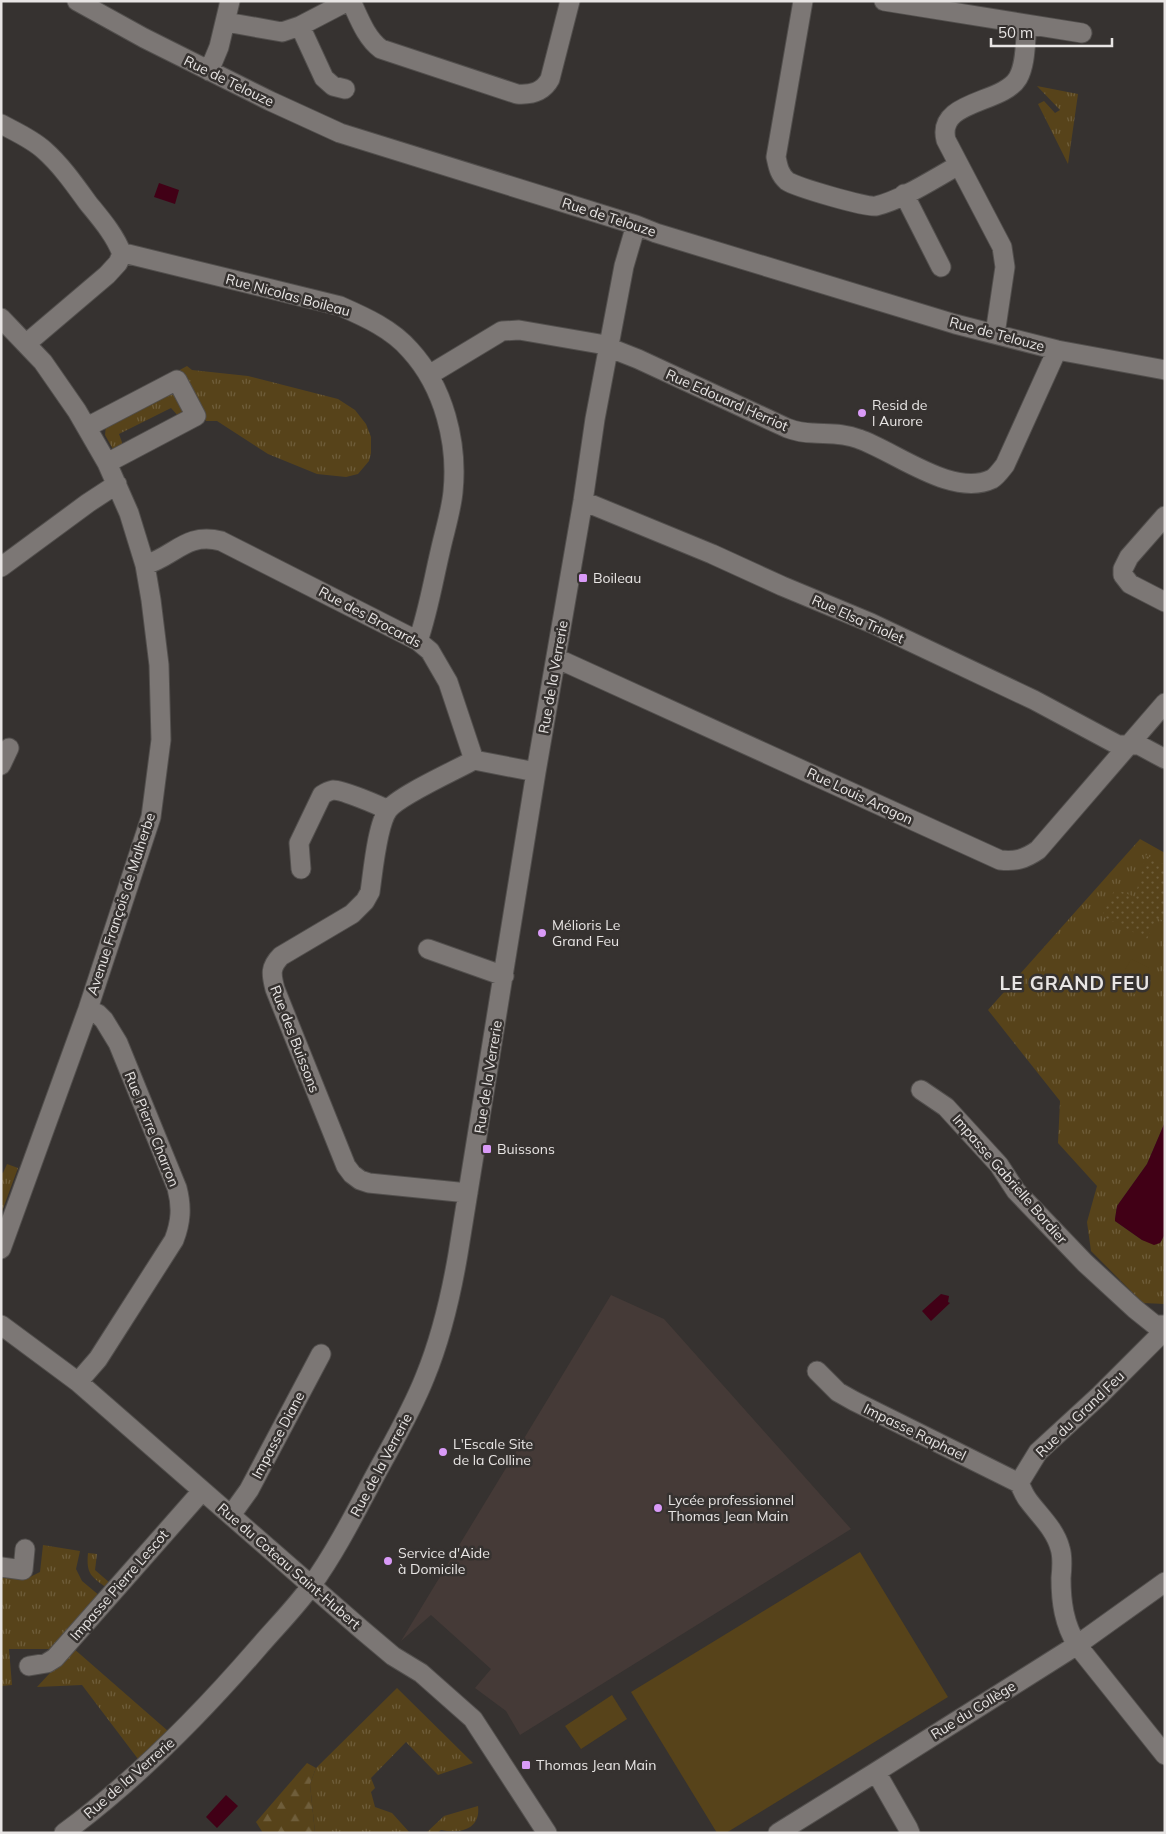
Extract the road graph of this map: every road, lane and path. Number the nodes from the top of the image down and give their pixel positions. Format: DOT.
graph roads {
  1 [pos="77,1"];
  2 [pos="230,1"];
  3 [pos="350,1"];
  4 [pos="570,1"];
  5 [pos="802,1"];
  6 [pos="884,1"];
  7 [pos="226,22"];
  8 [pos="1027,25"];
  9 [pos="300,26"];
  10 [pos="1082,33"];
  11 [pos="209,71"];
  12 [pos="345,90"];
  13 [pos="1,124"];
  14 [pos="959,165"];
  15 [pos="904,194"];
  16 [pos="636,225"];
  17 [pos="122,254"];
  18 [pos="941,267"];
  19 [pos="1,318"];
  20 [pos="996,334"];
  21 [pos="26,343"];
  22 [pos="609,348"];
  23 [pos="1057,350"];
  24 [pos="1165,370"];
  25 [pos="429,375"];
  26 [pos="87,428"];
  27 [pos="107,463"];
  28 [pos="117,484"];
  29 [pos="583,501"];
  30 [pos="1165,516"];
  31 [pos="145,565"];
  32 [pos="1,567"];
  33 [pos="1165,602"];
  34 [pos="418,641"];
  35 [pos="556,658"];
  36 [pos="1165,703"];
  37 [pos="1129,744"];
  38 [pos="1165,759"];
  39 [pos="474,760"];
  40 [pos="536,772"];
  41 [pos="388,810"];
  42 [pos="301,869"];
  43 [pos="428,949"];
  44 [pos="504,976"];
  45 [pos="88,1009"];
  46 [pos="921,1090"];
  47 [pos="468,1193"];
  48 [pos="1,1249"];
  49 [pos="1,1325"];
  50 [pos="1165,1325"];
  51 [pos="1165,1330"];
  52 [pos="321,1354"];
  53 [pos="817,1371"];
  54 [pos="78,1382"];
  55 [pos="1019,1483"];
  56 [pos="202,1491"];
  57 [pos="230,1515"];
  58 [pos="25,1549"];
  59 [pos="1,1567"];
  60 [pos="1165,1582"];
  61 [pos="312,1585"];
  62 [pos="1076,1644"];
  63 [pos="30,1666"];
  64 [pos="1165,1755"];
  65 [pos="876,1772"];
  66 [pos="64,1833"];
  67 [pos="547,1833"];
  68 [pos="778,1833"];
  69 [pos="910,1833"];
  1 -- 11 [label="street, Rue de Telouze"];
  2 -- 7 [label="street"];
  3 -- 4 [label="street"];
  3 -- 9 [label="street"];
  5 -- 15 [label="street"];
  6 -- 8 [label="street"];
  7 -- 9 [label="street"];
  7 -- 11 [label="street"];
  8 -- 10 [label="street"];
  8 -- 14 [label="street"];
  9 -- 12 [label="street"];
  11 -- 16 [label="street, Rue de Telouze"];
  13 -- 17 [label="street"];
  14 -- 15 [label="street"];
  14 -- 20 [label="street"];
  15 -- 18 [label="street"];
  16 -- 20 [label="street, Rue de Telouze"];
  16 -- 22 [label="street, Rue de la Verrerie"];
  17 -- 21 [label="street"];
  17 -- 25 [label="street, Rue Nicolas Boileau"];
  19 -- 21 [label="street, Avenue François de Malherbe"];
  20 -- 23 [label="street, Rue de Telouze"];
  21 -- 26 [label="street, Avenue François de Malherbe"];
  22 -- 23 [label="street, Rue Edouard Herriot"];
  22 -- 25 [label="street, Rue Edouard Herriot"];
  22 -- 29 [label="street, Rue de la Verrerie"];
  23 -- 24 [label="street, Rue de Telouze"];
  25 -- 34 [label="street, Rue Nicolas Boileau"];
  26 -- 27 [label="street, Avenue François de Malherbe"];
  26 -- 27 [label="street"];
  27 -- 28 [label="street, Avenue François de Malherbe"];
  28 -- 31 [label="street, Avenue François de Malherbe"];
  28 -- 32 [label="street"];
  29 -- 35 [label="street, Rue de la Verrerie"];
  29 -- 37 [label="street, Rue Elsa Triolet"];
  30 -- 33 [label="street"];
  31 -- 34 [label="street, Rue des Brocards"];
  31 -- 45 [label="street, Avenue François de Malherbe"];
  34 -- 39 [label="street, Rue des Brocards"];
  35 -- 37 [label="street, Rue Louis Aragon"];
  35 -- 40 [label="street, Rue de la Verrerie"];
  36 -- 37 [label="street, Rue Louis Aragon"];
  37 -- 38 [label="street, Rue Elsa Triolet"];
  39 -- 40 [label="street"];
  39 -- 41 [label="street"];
  40 -- 44 [label="street, Rue de la Verrerie"];
  41 -- 42 [label="street"];
  41 -- 47 [label="street, Rue des Buissons"];
  43 -- 44 [label="street"];
  44 -- 47 [label="street, Rue de la Verrerie"];
  45 -- 48 [label="street, Avenue François de Malherbe"];
  45 -- 54 [label="street, Rue Pierre Charron"];
  46 -- 50 [label="street, Impasse Gabrielle Bordier"];
  47 -- 61 [label="street, Rue de la Verrerie"];
  49 -- 54 [label="street, Rue du Coteau Saint-Hubert"];
  51 -- 55 [label="street, Rue du Grand Feu"];
  52 -- 57 [label="street, Impasse Diane"];
  53 -- 55 [label="street, Impasse Raphael"];
  54 -- 56 [label="street, Rue du Coteau Saint-Hubert"];
  55 -- 62 [label="street"];
  56 -- 57 [label="street, Rue du Coteau Saint-Hubert"];
  56 -- 63 [label="street, Impasse Pierre Lescot"];
  57 -- 61 [label="street, Rue du Coteau Saint-Hubert"];
  58 -- 59 [label="street"];
  60 -- 62 [label="street, Rue du Collège"];
  61 -- 66 [label="street, Rue de la Verrerie"];
  61 -- 67 [label="street, Rue du Coteau Saint-Hubert"];
  62 -- 64 [label="street"];
  62 -- 65 [label="street, Rue du Collège"];
  65 -- 68 [label="street, Rue du Collège"];
  65 -- 69 [label="street"];
}
